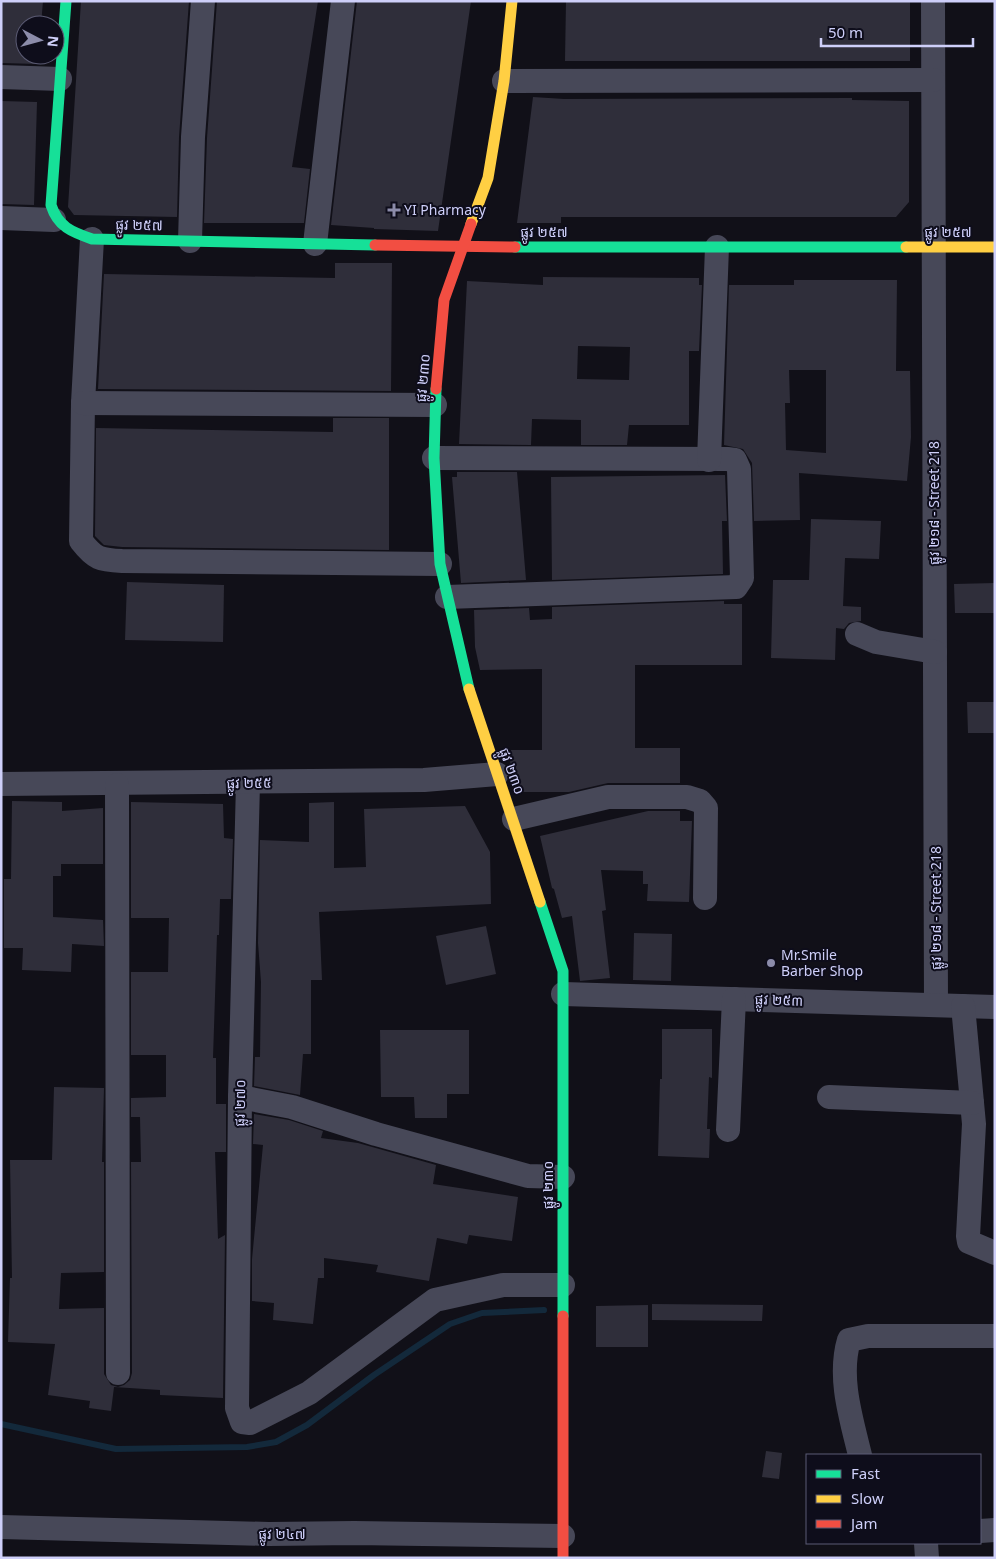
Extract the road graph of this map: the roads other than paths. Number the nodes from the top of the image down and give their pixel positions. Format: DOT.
graph roads {
  1 [pos="66,1"];
  2 [pos="203,1"];
  3 [pos="343,1"];
  4 [pos="512,1"];
  5 [pos="933,1"];
  6 [pos="1,76"];
  7 [pos="60,79"];
  8 [pos="933,80"];
  9 [pos="504,81"];
  10 [pos="1,218"];
  11 [pos="54,220"];
  12 [pos="92,239"];
  13 [pos="190,241"];
  14 [pos="315,244"];
  15 [pos="463,246"];
  16 [pos="717,247"];
  17 [pos="934,247"];
  18 [pos="995,247"];
  19 [pos="83,403"];
  20 [pos="435,405"];
  21 [pos="434,458"];
  22 [pos="709,460"];
  23 [pos="440,564"];
  24 [pos="447,597"];
  25 [pos="857,634"];
  26 [pos="935,652"];
  27 [pos="497,774"];
  28 [pos="248,783"];
  29 [pos="1,784"];
  30 [pos="117,785"];
  31 [pos="514,819"];
  32 [pos="705,898"];
  33 [pos="564,994"];
  34 [pos="734,999"];
  35 [pos="936,1005"];
  36 [pos="963,1006"];
  37 [pos="995,1007"];
  38 [pos="240,1097"];
  39 [pos="829,1097"];
  40 [pos="972,1102"];
  41 [pos="728,1130"];
  42 [pos="563,1177"];
  43 [pos="995,1253"];
  44 [pos="563,1285"];
  45 [pos="995,1336"];
  46 [pos="118,1373"];
  47 [pos="860,1454"];
  48 [pos="1,1527"];
  49 [pos="995,1530"];
  50 [pos="981,1531"];
  51 [pos="926,1544"];
  52 [pos="563,1547"];
  53 [pos="927,1558"];
  1 -- 7 [label="street"];
  2 -- 13 [label="street"];
  3 -- 14 [label="street"];
  4 -- 9 [label="street, ផ្លូវ ២៣០"];
  5 -- 8 [label="street, ផ្លូវ ២១៨ - Street 218"];
  6 -- 7 [label="street"];
  7 -- 11 [label="street"];
  8 -- 9 [label="street"];
  8 -- 17 [label="street, ផ្លូវ ២១៨ - Street 218"];
  9 -- 15 [label="street, ផ្លូវ ២៣០"];
  10 -- 11 [label="street"];
  11 -- 12 [label="street, ផ្លូវ ២៥៧"];
  12 -- 13 [label="street, ផ្លូវ ២៥៧"];
  12 -- 19 [label="street"];
  13 -- 14 [label="street, ផ្លូវ ២៥៧"];
  14 -- 15 [label="street, ផ្លូវ ២៥៧"];
  15 -- 16 [label="street, ផ្លូវ ២៥៧"];
  15 -- 20 [label="street, ផ្លូវ ២៣០"];
  16 -- 17 [label="street, ផ្លូវ ២៥៧"];
  16 -- 22 [label="street"];
  17 -- 18 [label="street, ផ្លូវ ២៥៧"];
  17 -- 26 [label="street, ផ្លូវ ២១៨ - Street 218"];
  19 -- 20 [label="street"];
  19 -- 23 [label="street"];
  20 -- 21 [label="street, ផ្លូវ ២៣០"];
  21 -- 22 [label="street"];
  21 -- 23 [label="street, ផ្លូវ ២៣០"];
  22 -- 24 [label="street"];
  23 -- 24 [label="street, ផ្លូវ ២៣០"];
  24 -- 27 [label="street, ផ្លូវ ២៣០"];
  25 -- 26 [label="street"];
  26 -- 35 [label="street, ផ្លូវ ២១៨ - Street 218"];
  27 -- 28 [label="street, ផ្លូវ ២៥៥"];
  27 -- 31 [label="street, ផ្លូវ ២៣០"];
  28 -- 30 [label="street, ផ្លូវ ២៥៥"];
  28 -- 38 [label="street, ផ្លូវ ២៧០"];
  29 -- 30 [label="street, ផ្លូវ ២៥៥"];
  30 -- 46 [label="street"];
  31 -- 32 [label="street"];
  31 -- 33 [label="street, ផ្លូវ ២៣០"];
  33 -- 34 [label="street, ផ្លូវ ២៥៣"];
  33 -- 42 [label="street, ផ្លូវ ២៣០"];
  34 -- 35 [label="street, ផ្លូវ ២៥៣"];
  34 -- 41 [label="street"];
  35 -- 36 [label="street, ផ្លូវ ២៥៣"];
  36 -- 37 [label="street, ផ្លូវ ២៥៣"];
  36 -- 40 [label="street"];
  38 -- 42 [label="street"];
  38 -- 44 [label="street, ផ្លូវ ២៧០"];
  39 -- 40 [label="street"];
  40 -- 43 [label="street"];
  42 -- 44 [label="street, ផ្លូវ ២៣០"];
  44 -- 52 [label="street, ផ្លូវ ២៣០"];
  45 -- 47 [label="street"];
  48 -- 52 [label="street, ផ្លូវ ២៤៧"];
  49 -- 50 [label="street"];
  51 -- 53 [label="street"];
}
